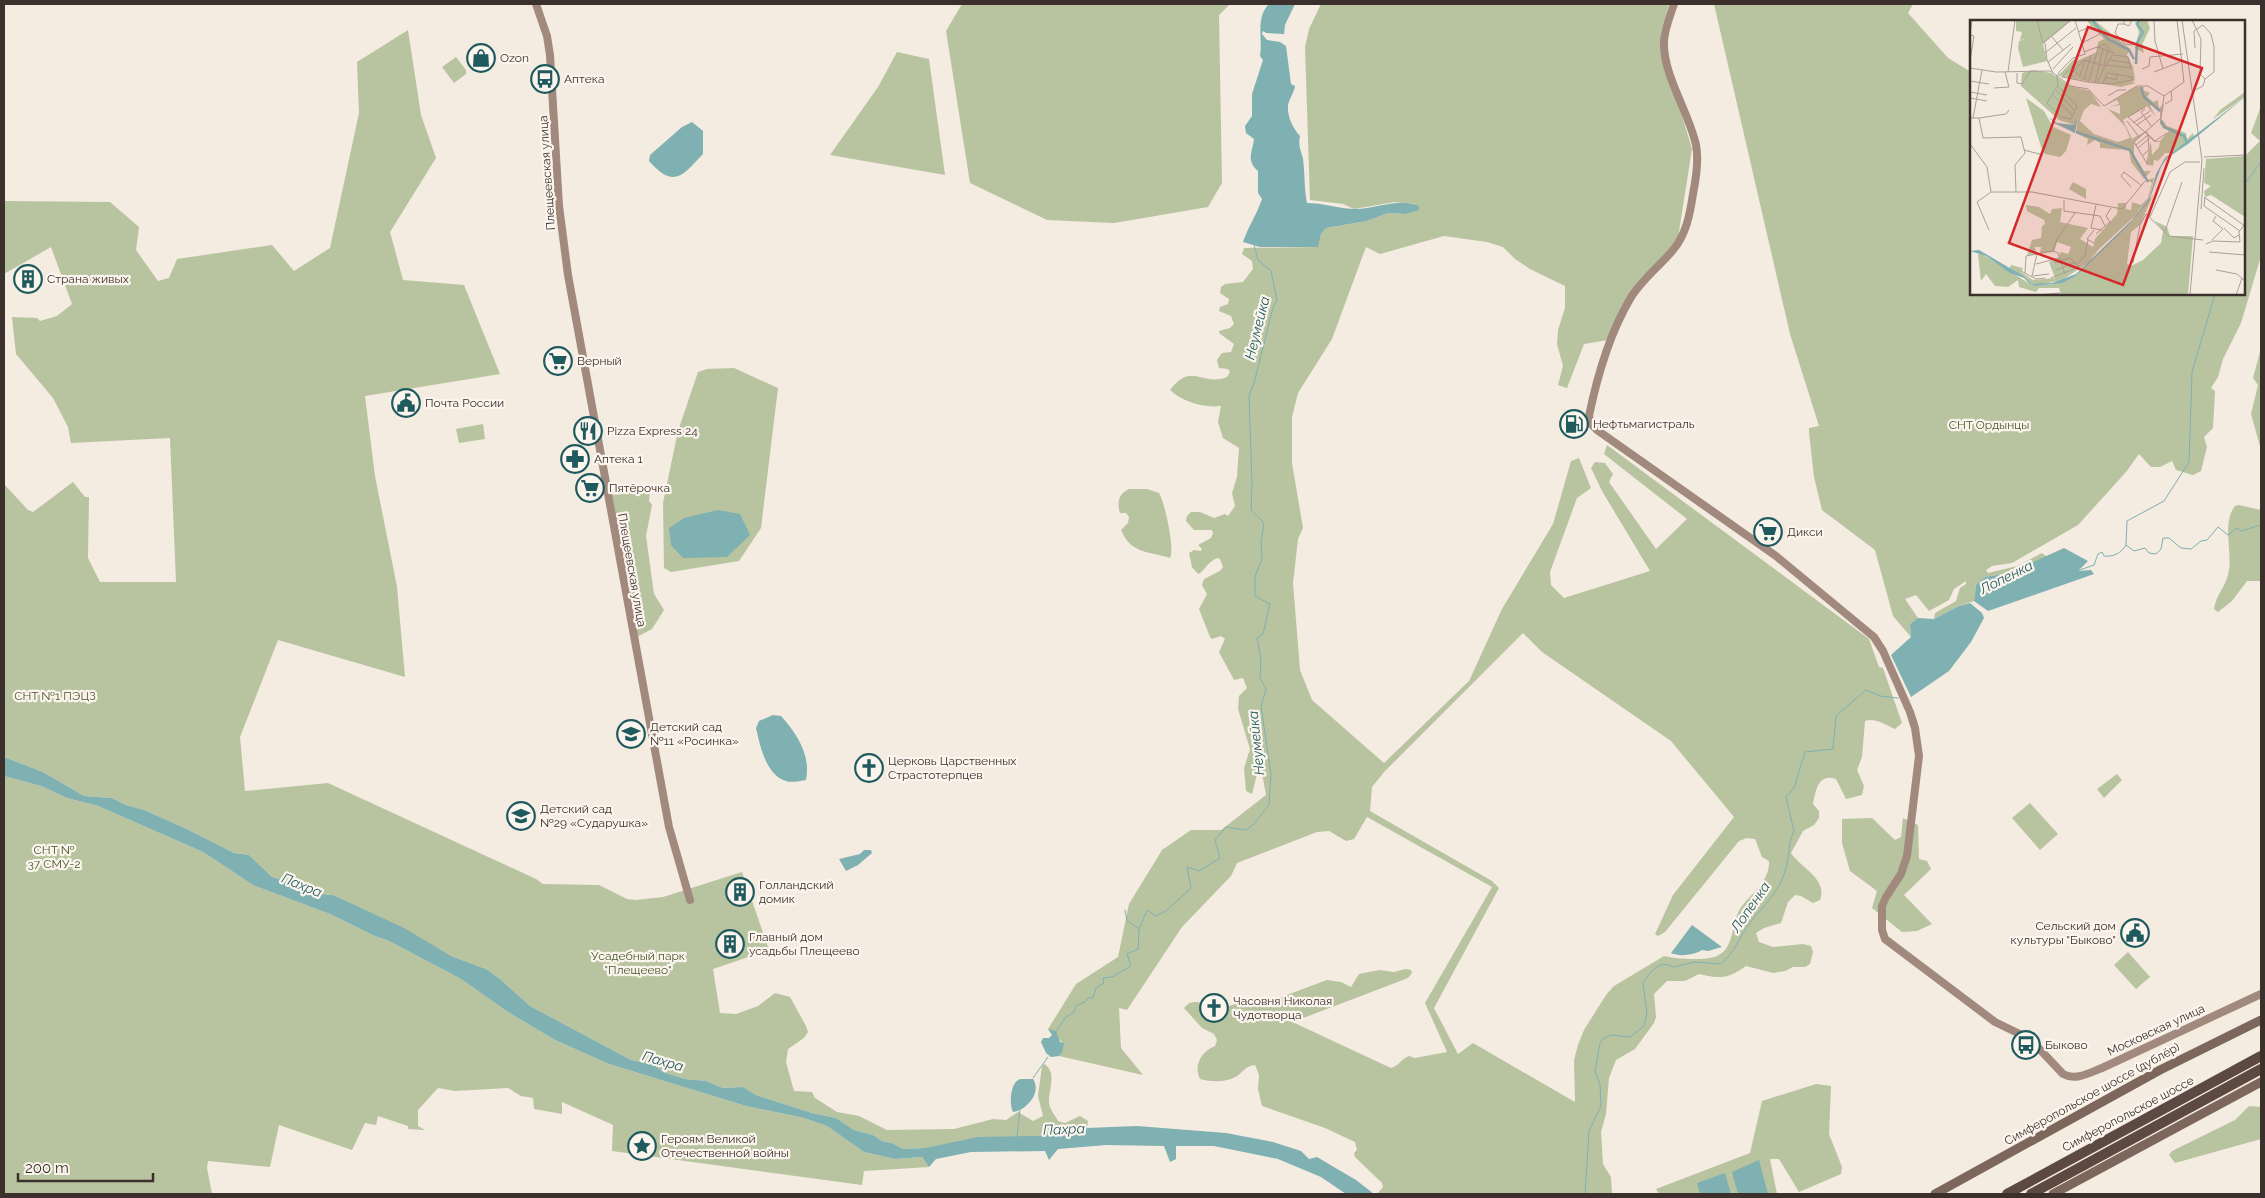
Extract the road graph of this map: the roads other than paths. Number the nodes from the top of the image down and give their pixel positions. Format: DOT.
graph roads {
  1 [pos="536,4"];
  2 [pos="1674,4"];
  3 [pos="690,900"];
  4 [pos="2261,994"];
  5 [pos="2261,1020"];
  6 [pos="2261,1056"];
  7 [pos="2261,1069"];
  8 [pos="2261,1082"];
  9 [pos="1936,1194"];
  10 [pos="2007,1194"];
  11 [pos="2031,1194"];
  12 [pos="2053,1194"];
  1 -- 3 [label="street, Плещеевская улица"];
  2 -- 4 [label="street, Московская улица"];
  5 -- 9 [label="main road, Симферопольское шоссе (дублёр)"];
  6 -- 10 [label="highway, Симферопольское шоссе"];
  7 -- 11 [label="highway, Симферопольское шоссе"];
  8 -- 12 [label="main road"];
}
